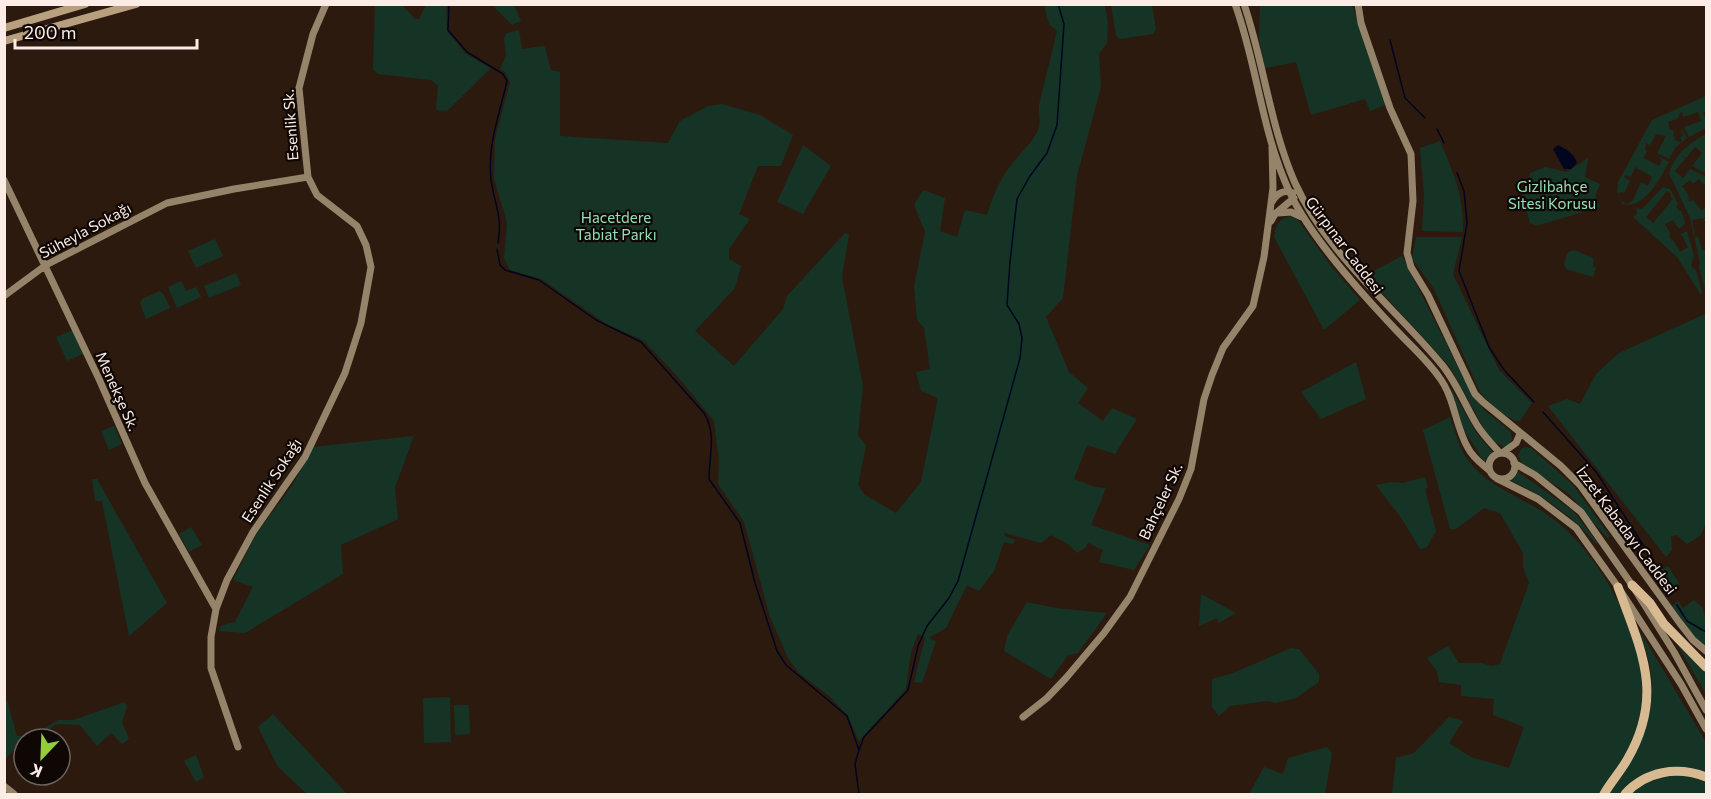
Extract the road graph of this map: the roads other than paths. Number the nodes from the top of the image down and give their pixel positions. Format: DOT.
graph roads {
  1 [pos="85,4"];
  2 [pos="136,4"];
  3 [pos="326,4"];
  4 [pos="1235,4"];
  5 [pos="1244,4"];
  6 [pos="1251,4"];
  7 [pos="1358,4"];
  8 [pos="1248,16"];
  9 [pos="4,28"];
  10 [pos="4,41"];
  11 [pos="1272,147"];
  12 [pos="308,177"];
  13 [pos="4,180"];
  14 [pos="1296,184"];
  15 [pos="1293,195"];
  16 [pos="1270,207"];
  17 [pos="1310,212"];
  18 [pos="1275,214"];
  19 [pos="1308,222"];
  20 [pos="1268,229"];
  21 [pos="46,265"];
  22 [pos="4,296"];
  23 [pos="1520,434"];
  24 [pos="1501,453"];
  25 [pos="1514,461"];
  26 [pos="1490,471"];
  27 [pos="1496,478"];
  28 [pos="1632,585"];
  29 [pos="1618,587"];
  30 [pos="216,609"];
  31 [pos="1707,651"];
  32 [pos="1707,667"];
  33 [pos="1707,710"];
  34 [pos="1023,717"];
  35 [pos="1707,729"];
  36 [pos="238,747"];
  37 [pos="1707,777"];
  38 [pos="4,786"];
  39 [pos="14,795"];
  40 [pos="1604,795"];
  41 [pos="1625,795"];
  1 -- 9 [label="main road"];
  2 -- 10 [label="main road"];
  3 -- 12 [label="street, Esenlik Sk."];
  4 -- 11 [label="street, Gürpınar Caddesi"];
  5 -- 8 [label="street"];
  6 -- 8 [label="street"];
  7 -- 23 [label="street, İzzet Kabadayı Caddesi"];
  8 -- 14 [label="street, Gürpınar Caddesi"];
  11 -- 15 [label="street, Gürpınar Caddesi"];
  11 -- 16 [label="street"];
  12 -- 21 [label="street, Süheyla Sokağı"];
  12 -- 30 [label="street, Esenlik Sokağı"];
  13 -- 21 [label="street, Menekşe Sk."];
  14 -- 15 [label="street"];
  14 -- 17 [label="street, Gürpınar Caddesi"];
  15 -- 16 [label="street"];
  15 -- 17 [label="street"];
  15 -- 18 [label="street"];
  15 -- 19 [label="street, Gürpınar Caddesi"];
  16 -- 20 [label="street"];
  17 -- 24 [label="street, Gürpınar Caddesi"];
  18 -- 19 [label="street"];
  18 -- 20 [label="street"];
  19 -- 26 [label="street, Gürpınar Caddesi"];
  20 -- 34 [label="street, Bahçeler Sk."];
  21 -- 22 [label="street, Süheyla Sokağı"];
  21 -- 30 [label="street, Menekşe Sk."];
  23 -- 24 [label="street"];
  23 -- 25 [label="street"];
  23 -- 31 [label="street, İzzet Kabadayı Caddesi"];
  24 -- 25 [label="street"];
  24 -- 26 [label="street"];
  25 -- 27 [label="street"];
  25 -- 28 [label="street"];
  26 -- 27 [label="street"];
  27 -- 29 [label="street"];
  28 -- 32 [label="highway"];
  28 -- 33 [label="street"];
  29 -- 35 [label="street"];
  29 -- 40 [label="highway"];
  30 -- 36 [label="street, Esenlik Sokağı"];
  37 -- 41 [label="highway"];
  38 -- 39 [label="street"];
}
